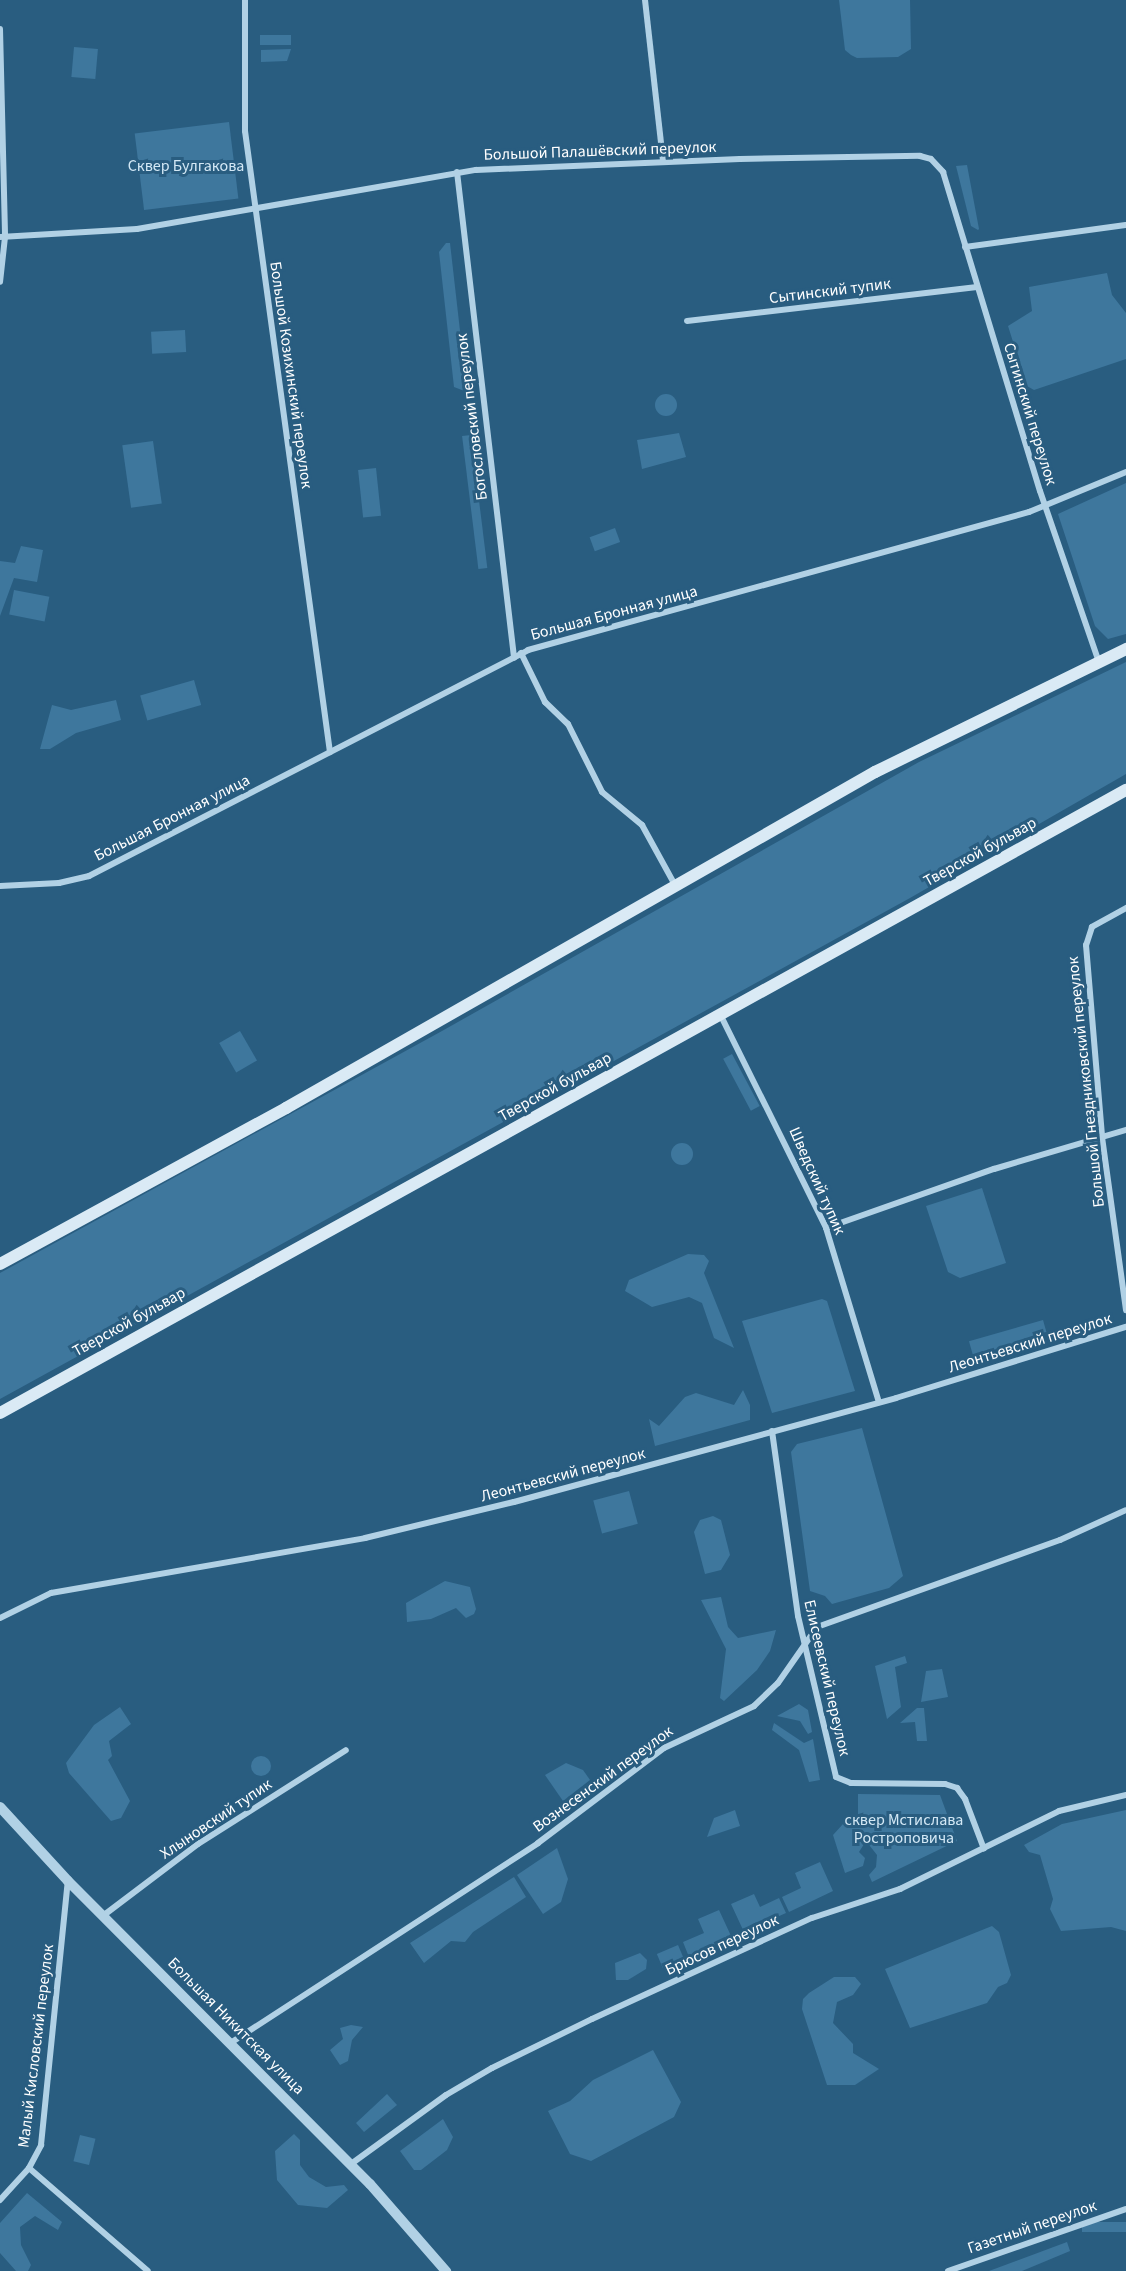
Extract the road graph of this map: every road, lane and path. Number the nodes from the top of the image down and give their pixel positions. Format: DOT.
graph roads {
  1 [pos="245,0"];
  2 [pos="645,0"];
  3 [pos="0,29"];
  4 [pos="663,161"];
  5 [pos="457,172"];
  6 [pos="943,172"];
  7 [pos="255,209"];
  8 [pos="1126,225"];
  9 [pos="2,237"];
  10 [pos="966,247"];
  11 [pos="0,282"];
  12 [pos="978,287"];
  13 [pos="687,321"];
  14 [pos="1126,472"];
  15 [pos="1045,506"];
  16 [pos="1126,650"];
  17 [pos="521,653"];
  18 [pos="514,658"];
  19 [pos="1099,662"];
  20 [pos="330,752"];
  21 [pos="1126,790"];
  22 [pos="675,885"];
  23 [pos="0,886"];
  24 [pos="1126,908"];
  25 [pos="720,1014"];
  26 [pos="1126,1130"];
  27 [pos="1102,1137"];
  28 [pos="826,1228"];
  29 [pos="0,1264"];
  30 [pos="1126,1310"];
  31 [pos="1126,1327"];
  32 [pos="879,1402"];
  33 [pos="0,1413"];
  34 [pos="772,1431"];
  35 [pos="1126,1510"];
  36 [pos="0,1618"];
  37 [pos="803,1642"];
  38 [pos="346,1750"];
  39 [pos="1126,1795"];
  40 [pos="0,1807"];
  41 [pos="984,1849"];
  42 [pos="68,1881"];
  43 [pos="104,1915"];
  44 [pos="232,2042"];
  45 [pos="351,2164"];
  46 [pos="29,2168"];
  47 [pos="0,2200"];
  48 [pos="1126,2210"];
  49 [pos="148,2271"];
  50 [pos="446,2271"];
  51 [pos="948,2271"];
  1 -- 7 [label="street, Большой Козихинский переулок"];
  2 -- 4 [label="street"];
  3 -- 9 [label="street"];
  4 -- 5 [label="street, Большой Палашёвский переулок"];
  4 -- 6 [label="street, Большой Палашёвский переулок"];
  5 -- 7 [label="street, Большой Палашёвский переулок"];
  5 -- 18 [label="street, Богословский переулок"];
  6 -- 10 [label="street, Сытинский переулок"];
  7 -- 9 [label="street, Большой Палашёвский переулок"];
  7 -- 20 [label="street, Большой Козихинский переулок"];
  8 -- 10 [label="street"];
  9 -- 11 [label="street"];
  10 -- 12 [label="street, Сытинский переулок"];
  12 -- 13 [label="street, Сытинский тупик"];
  12 -- 15 [label="street, Сытинский переулок"];
  14 -- 15 [label="street, Большая Бронная улица"];
  15 -- 17 [label="street, Большая Бронная улица"];
  15 -- 19 [label="street, Сытинский переулок"];
  16 -- 19 [label="main road"];
  17 -- 18 [label="street, Большая Бронная улица"];
  17 -- 22 [label="street"];
  18 -- 20 [label="street, Большая Бронная улица"];
  19 -- 22 [label="main road"];
  20 -- 23 [label="street, Большая Бронная улица"];
  21 -- 25 [label="main road, Тверской бульвар"];
  22 -- 29 [label="main road"];
  24 -- 27 [label="street, Большой Гнездниковский переулок"];
  25 -- 28 [label="street, Шведский тупик"];
  25 -- 33 [label="main road, Тверской бульвар"];
  26 -- 27 [label="street"];
  27 -- 28 [label="street"];
  27 -- 30 [label="street, Большой Гнездниковский переулок"];
  28 -- 32 [label="street, Шведский тупик"];
  31 -- 32 [label="street, Леонтьевский переулок"];
  32 -- 34 [label="street, Леонтьевский переулок"];
  34 -- 36 [label="street, Леонтьевский переулок"];
  34 -- 37 [label="street, Елисеевский переулок"];
  35 -- 37 [label="street, Вознесенский переулок"];
  37 -- 41 [label="street, Елисеевский переулок"];
  37 -- 44 [label="street, Вознесенский переулок"];
  38 -- 43 [label="street, Хлыновский тупик"];
  39 -- 41 [label="street, Брюсов переулок"];
  40 -- 42 [label="street, Большая Никитская улица"];
  41 -- 45 [label="street, Брюсов переулок"];
  42 -- 43 [label="street, Большая Никитская улица"];
  42 -- 46 [label="street, Малый Кисловский переулок"];
  43 -- 44 [label="street, Большая Никитская улица"];
  44 -- 45 [label="street, Большая Никитская улица"];
  45 -- 50 [label="street, Большая Никитская улица"];
  46 -- 47 [label="street, Малый Кисловский переулок"];
  46 -- 49 [label="street"];
  48 -- 51 [label="street, Газетный переулок"];
}
